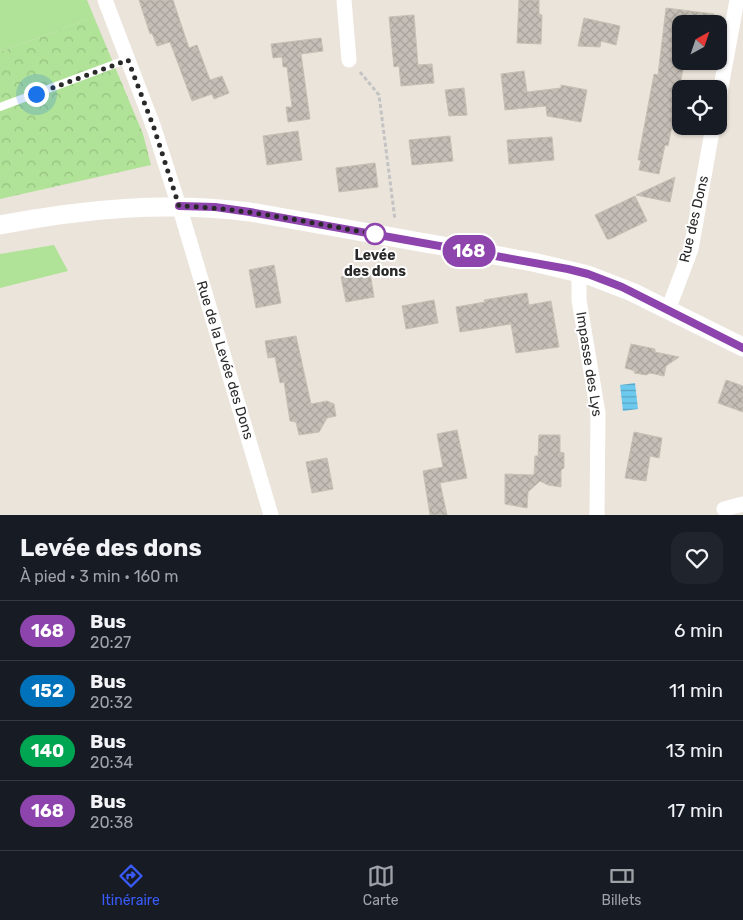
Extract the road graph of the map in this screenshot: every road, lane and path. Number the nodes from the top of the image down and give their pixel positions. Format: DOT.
graph roads {
  1 [pos="105,0"];
  2 [pos="344,0"];
  3 [pos="737,0"];
  4 [pos="128,60"];
  5 [pos="350,60"];
  6 [pos="722,80"];
  7 [pos="0,107"];
  8 [pos="711,135"];
  9 [pos="179,206"];
  10 [pos="0,225"];
  11 [pos="396,225"];
  12 [pos="579,272"];
  13 [pos="668,310"];
  14 [pos="743,348"];
  15 [pos="743,504"];
  16 [pos="724,509"];
  17 [pos="271,515"];
  18 [pos="597,515"];
  1 -- 4 [label="street, Rue de la Levée des Dons"];
  2 -- 5 [label="street"];
  3 -- 6 [label="street"];
  4 -- 7 [label="lane"];
  4 -- 9 [label="street, Rue de la Levée des Dons"];
  5 -- 11 [label="path"];
  8 -- 13 [label="street, Rue des Dons"];
  9 -- 10 [label="street"];
  9 -- 12 [label="street"];
  9 -- 17 [label="street, Rue de la Levée des Dons"];
  12 -- 13 [label="street"];
  12 -- 18 [label="street, Impasse des Lys"];
  13 -- 14 [label="street"];
  15 -- 16 [label="street"];
}
